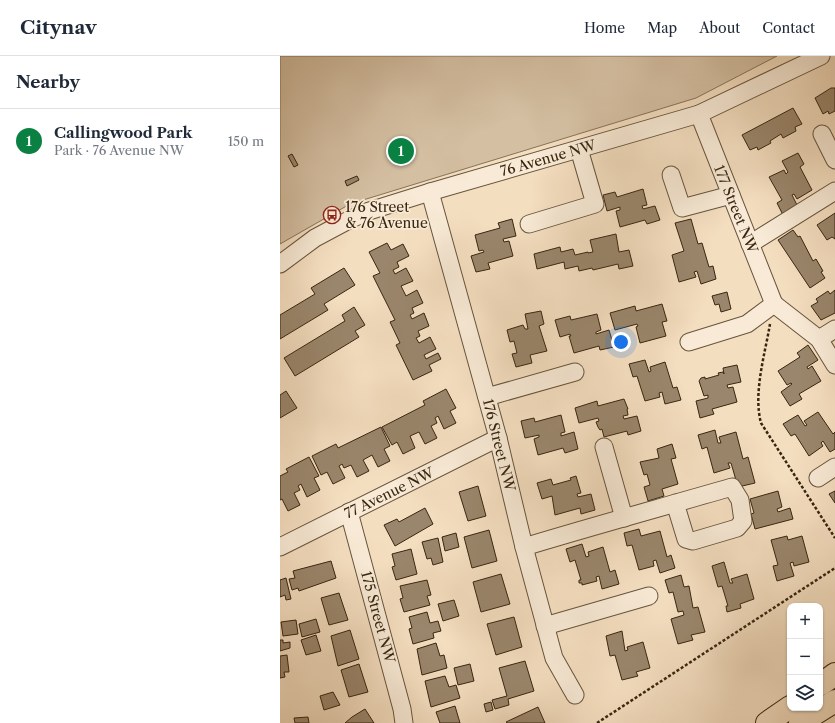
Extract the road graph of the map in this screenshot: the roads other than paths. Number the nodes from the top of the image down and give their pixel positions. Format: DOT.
graph roads {
  1 [pos="821,56"];
  2 [pos="699,114"];
  3 [pos="822,134"];
  4 [pos="579,149"];
  5 [pos="835,160"];
  6 [pos="671,175"];
  7 [pos="835,191"];
  8 [pos="430,192"];
  9 [pos="731,195"];
  10 [pos="529,224"];
  11 [pos="750,244"];
  12 [pos="280,264"];
  13 [pos="774,304"];
  14 [pos="835,329"];
  15 [pos="819,339"];
  16 [pos="689,342"];
  17 [pos="835,365"];
  18 [pos="575,372"];
  19 [pos="487,397"];
  20 [pos="498,438"];
  21 [pos="604,447"];
  22 [pos="835,467"];
  23 [pos="818,478"];
  24 [pos="675,503"];
  25 [pos="349,512"];
  26 [pos="624,518"];
  27 [pos="280,547"];
  28 [pos="524,547"];
  29 [pos="649,596"];
  30 [pos="545,626"];
  31 [pos="835,674"];
  32 [pos="823,683"];
  33 [pos="575,695"];
  34 [pos="835,701"];
  35 [pos="787,709"];
  36 [pos="404,723"];
  37 [pos="767,723"];
  38 [pos="800,723"];
  1 -- 2 [label="street, 76 Avenue NW"];
  2 -- 4 [label="street, 76 Avenue NW"];
  2 -- 9 [label="street, 177 Street NW"];
  3 -- 5 [label="street"];
  4 -- 8 [label="street, 76 Avenue NW"];
  4 -- 10 [label="street"];
  6 -- 9 [label="street"];
  7 -- 11 [label="street"];
  8 -- 12 [label="street, 76 Avenue NW"];
  8 -- 19 [label="street, 176 Street NW"];
  9 -- 11 [label="street, 177 Street NW"];
  11 -- 13 [label="street, 177 Street NW"];
  13 -- 15 [label="street"];
  13 -- 16 [label="street"];
  14 -- 15 [label="street"];
  15 -- 17 [label="street"];
  18 -- 19 [label="street"];
  19 -- 20 [label="street, 176 Street NW"];
  20 -- 25 [label="street, 77 Avenue NW"];
  20 -- 28 [label="street, 176 Street NW"];
  21 -- 26 [label="street"];
  22 -- 23 [label="street"];
  24 -- 26 [label="street"];
  25 -- 27 [label="street, 77 Avenue NW"];
  25 -- 36 [label="street, 175 Street NW"];
  26 -- 28 [label="street"];
  28 -- 30 [label="street, 176 Street NW"];
  29 -- 30 [label="street"];
  30 -- 33 [label="street, 176 Street NW"];
  31 -- 32 [label="highway"];
  34 -- 38 [label="highway"];
  35 -- 37 [label="highway"];
}
